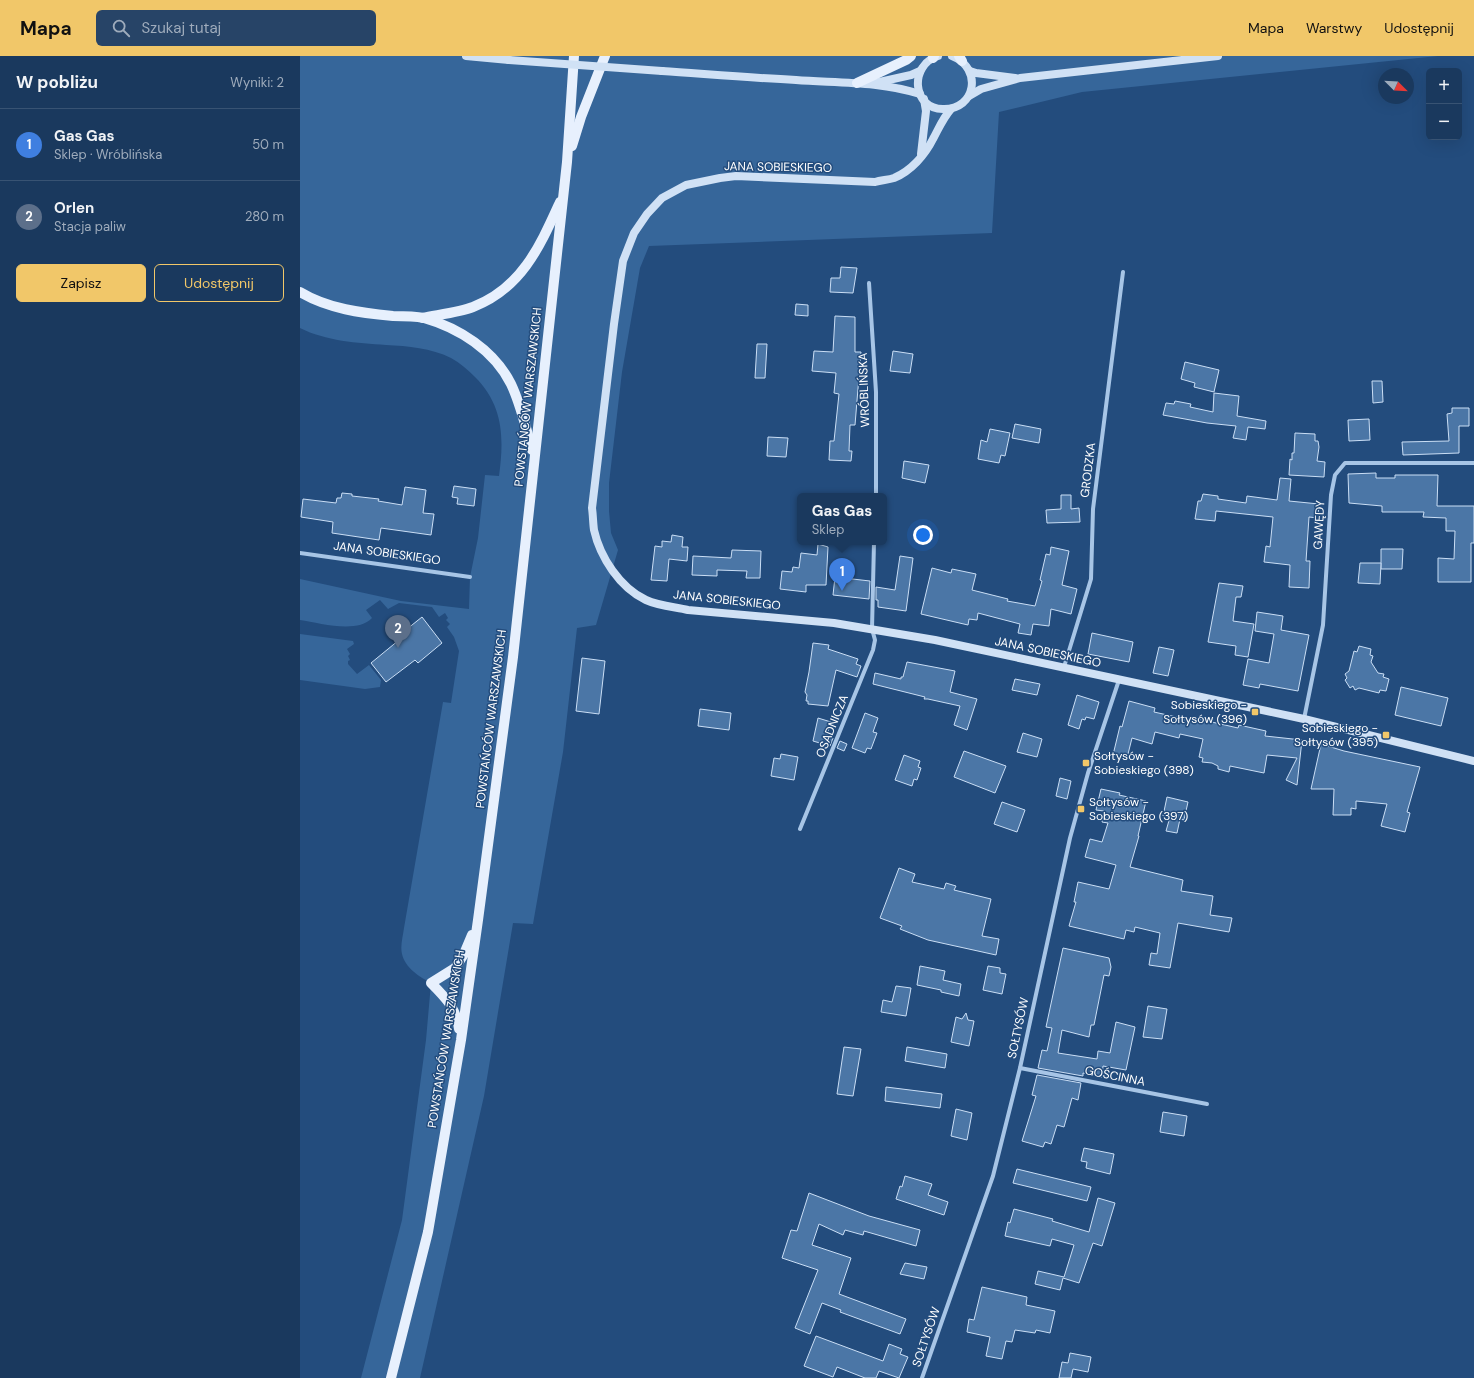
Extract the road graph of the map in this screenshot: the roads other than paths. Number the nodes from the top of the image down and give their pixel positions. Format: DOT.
graph roads {
  1 [pos="466,56"];
  2 [pos="574,56"];
  3 [pos="605,56"];
  4 [pos="911,56"];
  5 [pos="952,56"];
  6 [pos="1218,56"];
  7 [pos="935,57"];
  8 [pos="961,59"];
  9 [pos="920,71"];
  10 [pos="970,71"];
  11 [pos="1020,78"];
  12 [pos="857,83"];
  13 [pos="870,83"];
  14 [pos="922,96"];
  15 [pos="968,96"];
  16 [pos="951,109"];
  17 [pos="921,157"];
  18 [pos="567,162"];
  19 [pos="563,194"];
  20 [pos="1124,272"];
  21 [pos="869,283"];
  22 [pos="300,292"];
  23 [pos="423,318"];
  24 [pos="534,456"];
  25 [pos="1474,463"];
  26 [pos="876,493"];
  27 [pos="874,545"];
  28 [pos="300,552"];
  29 [pos="470,577"];
  30 [pos="872,629"];
  31 [pos="1064,667"];
  32 [pos="1120,679"];
  33 [pos="1304,719"];
  34 [pos="1474,761"];
  35 [pos="800,829"];
  36 [pos="478,920"];
  37 [pos="461,1040"];
  38 [pos="1020,1068"];
  39 [pos="1207,1104"];
  40 [pos="391,1378"];
  41 [pos="922,1378"];
  1 -- 12 [label="street, bridge"];
  2 -- 18 [label="main road, POWSTAŃCÓW WARSZAWSKICH"];
  3 -- 18 [label="main road"];
  4 -- 12 [label="main road"];
  5 -- 8 [label="street"];
  6 -- 11 [label="street"];
  7 -- 9 [label="street"];
  8 -- 10 [label="street"];
  9 -- 13 [label="street"];
  9 -- 14 [label="street"];
  10 -- 11 [label="street"];
  10 -- 15 [label="street"];
  11 -- 15 [label="street"];
  12 -- 13 [label="street"];
  13 -- 14 [label="street"];
  14 -- 16 [label="street"];
  14 -- 17 [label="street"];
  15 -- 16 [label="street"];
  16 -- 17 [label="street, JANA SOBIESKIEGO"];
  17 -- 30 [label="street, JANA SOBIESKIEGO"];
  18 -- 19 [label="main road, POWSTAŃCÓW WARSZAWSKICH"];
  19 -- 23 [label="main road"];
  19 -- 24 [label="main road, POWSTAŃCÓW WARSZAWSKICH"];
  20 -- 31 [label="street, GRODZKA"];
  21 -- 26 [label="street, WRÓBLIŃSKA"];
  22 -- 23 [label="main road"];
  23 -- 24 [label="main road"];
  24 -- 36 [label="main road, POWSTAŃCÓW WARSZAWSKICH"];
  25 -- 33 [label="street, GAWĘDY"];
  27 -- 30 [label="street"];
  28 -- 29 [label="street, JANA SOBIESKIEGO"];
  30 -- 31 [label="street, JANA SOBIESKIEGO"];
  30 -- 35 [label="street, OSADNICZA"];
  31 -- 32 [label="street, JANA SOBIESKIEGO"];
  32 -- 33 [label="street, JANA SOBIESKIEGO"];
  32 -- 38 [label="street, SOŁTYSÓW"];
  33 -- 34 [label="street, JANA SOBIESKIEGO"];
  36 -- 37 [label="main road, POWSTAŃCÓW WARSZAWSKICH"];
  36 -- 37 [label="main road"];
  37 -- 40 [label="main road, POWSTAŃCÓW WARSZAWSKICH"];
  38 -- 39 [label="street, GOŚCINNA"];
  38 -- 41 [label="street, SOŁTYSÓW"];
}
